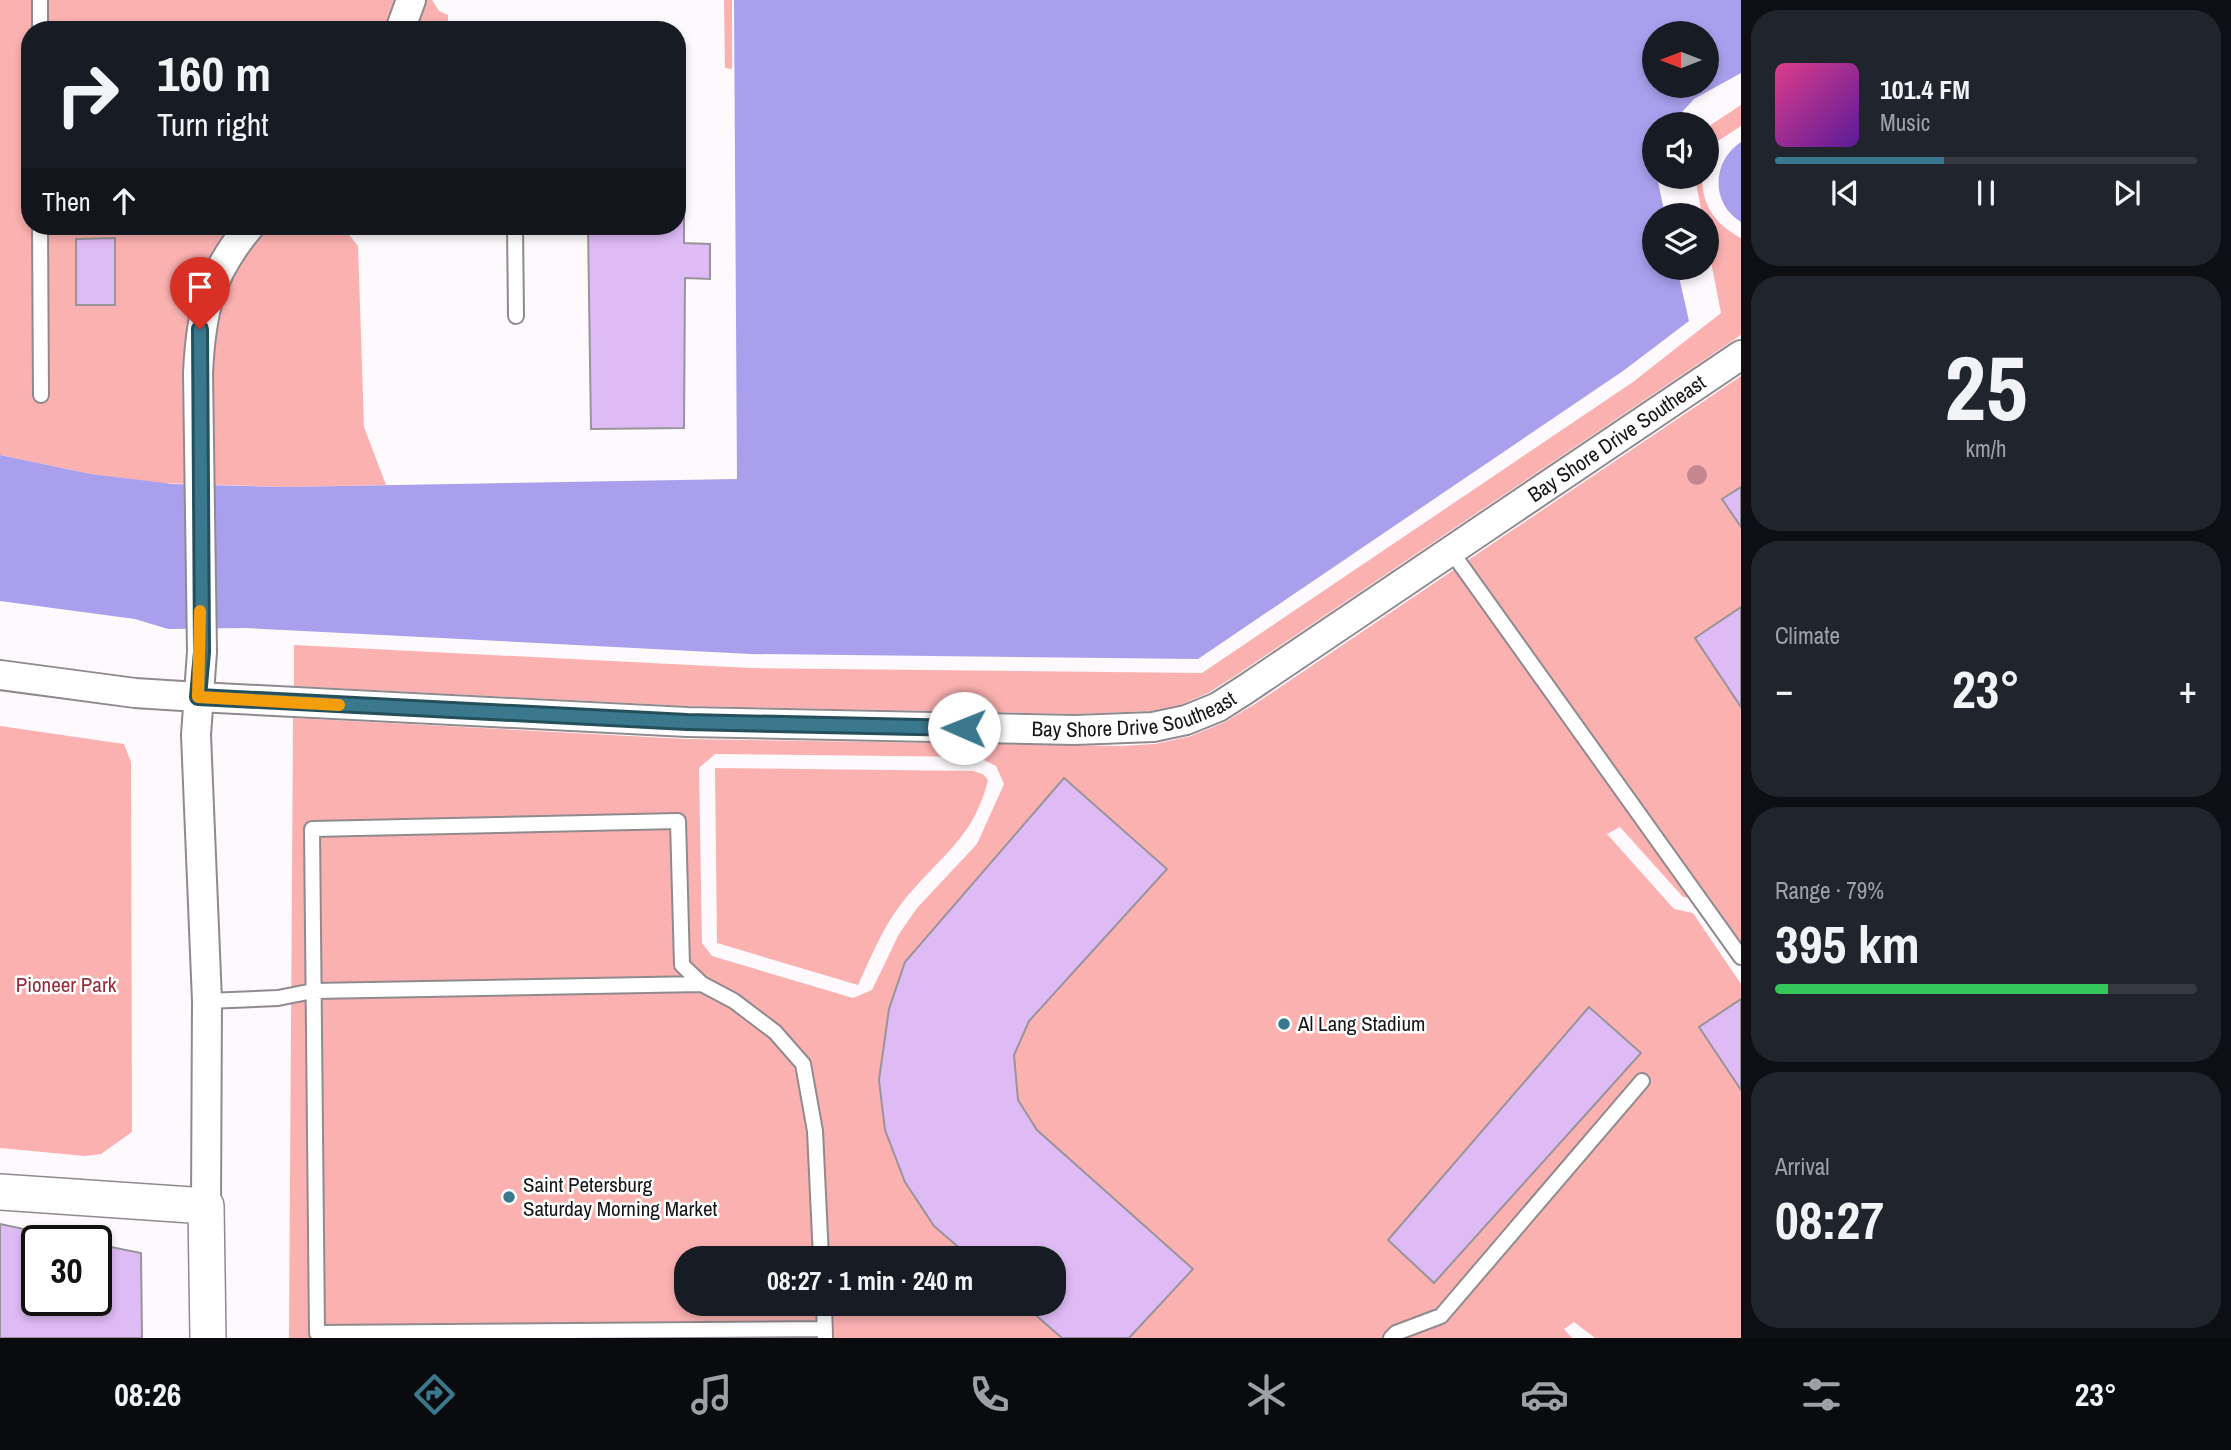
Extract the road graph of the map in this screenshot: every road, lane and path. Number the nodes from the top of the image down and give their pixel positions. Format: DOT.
graph roads {
  1 [pos="40,0"];
  2 [pos="411,0"];
  3 [pos="40,21"];
  4 [pos="403,21"];
  5 [pos="40,235"];
  6 [pos="244,235"];
  7 [pos="515,235"];
  8 [pos="516,316"];
  9 [pos="1741,355"];
  10 [pos="40,395"];
  11 [pos="1451,551"];
  12 [pos="0,674"];
  13 [pos="198,697"];
  14 [pos="1741,957"];
  15 [pos="702,984"];
  16 [pos="313,991"];
  17 [pos="207,1001"];
  18 [pos="1642,1081"];
  19 [pos="0,1192"];
  20 [pos="206,1206"];
  21 [pos="820,1246"];
  22 [pos="824,1316"];
  23 [pos="825,1334"];
  24 [pos="208,1338"];
  25 [pos="1391,1338"];
  1 -- 3 [label="lane"];
  2 -- 4 [label="street"];
  5 -- 10 [label="lane"];
  6 -- 13 [label="street"];
  7 -- 8 [label="lane"];
  9 -- 11 [label="street, Bay Shore Drive Southeast"];
  11 -- 13 [label="street, Bay Shore Drive Southeast"];
  11 -- 14 [label="lane"];
  12 -- 13 [label="street, Bay Shore Drive Southeast"];
  13 -- 17 [label="street"];
  15 -- 16 [label="lane"];
  15 -- 16 [label="lane"];
  15 -- 21 [label="lane"];
  16 -- 17 [label="lane"];
  16 -- 23 [label="lane"];
  17 -- 20 [label="street"];
  18 -- 25 [label="lane"];
  19 -- 20 [label="street"];
  20 -- 24 [label="street"];
  22 -- 23 [label="lane"];
}
